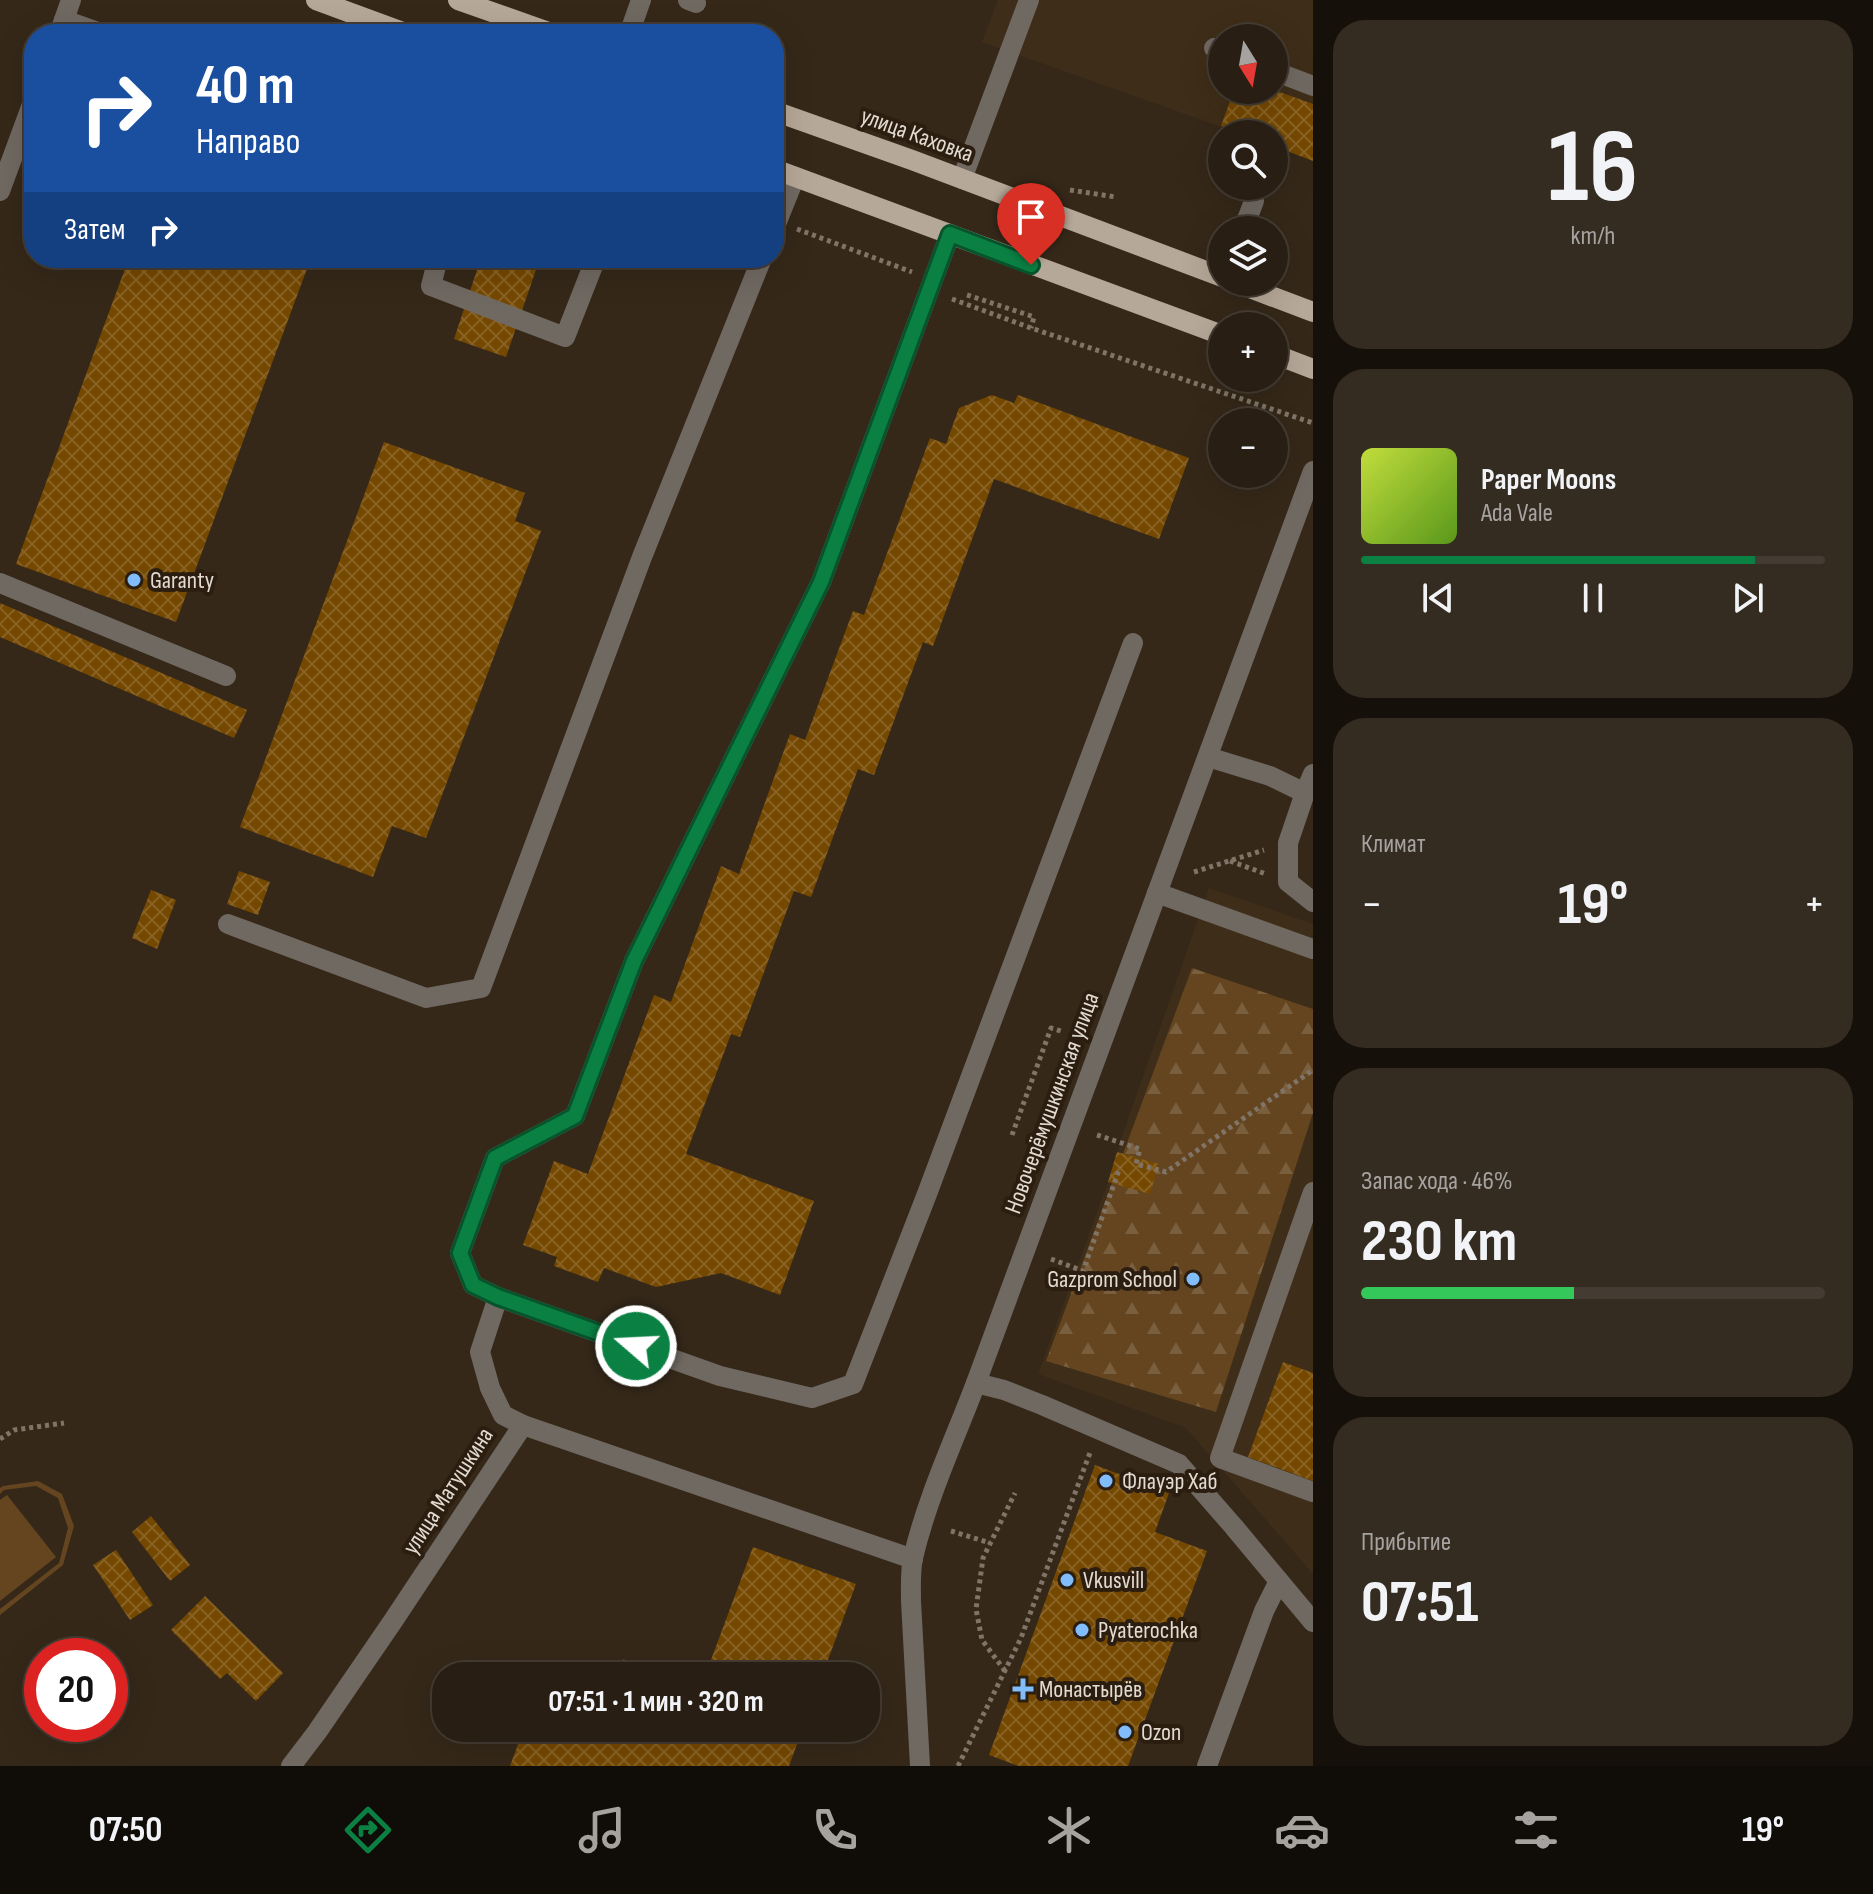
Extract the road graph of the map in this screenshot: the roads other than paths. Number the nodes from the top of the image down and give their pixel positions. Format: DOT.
graph roads {
  1 [pos="71,0"];
  2 [pos="316,0"];
  3 [pos="458,0"];
  4 [pos="641,0"];
  5 [pos="1029,0"];
  6 [pos="62,24"];
  7 [pos="381,24"];
  8 [pos="526,24"];
  9 [pos="633,24"];
  10 [pos="1288,76"];
  11 [pos="1313,86"];
  12 [pos="784,115"];
  13 [pos="24,126"];
  14 [pos="784,173"];
  15 [pos="795,177"];
  16 [pos="962,179"];
  17 [pos="0,191"];
  18 [pos="1254,201"];
  19 [pos="784,205"];
  20 [pos="1248,216"];
  21 [pos="950,234"];
  22 [pos="436,268"];
  23 [pos="592,268"];
  24 [pos="758,268"];
  25 [pos="1208,272"];
  26 [pos="1271,296"];
  27 [pos="1313,312"];
  28 [pos="1208,330"];
  29 [pos="1288,359"];
  30 [pos="1313,369"];
  31 [pos="1313,471"];
  32 [pos="0,583"];
  33 [pos="1133,643"];
  34 [pos="226,676"];
  35 [pos="1208,757"];
  36 [pos="1313,774"];
  37 [pos="1305,793"];
  38 [pos="1157,893"];
  39 [pos="1313,902"];
  40 [pos="228,924"];
  41 [pos="1313,949"];
  42 [pos="1313,1192"];
  43 [pos="498,1297"];
  44 [pos="976,1383"];
  45 [pos="523,1425"];
  46 [pos="1313,1492"];
  47 [pos="913,1559"];
  48 [pos="1279,1581"];
  49 [pos="1313,1622"];
  50 [pos="291,1766"];
  51 [pos="920,1766"];
  52 [pos="1207,1766"];
  1 -- 6 [label="street"];
  2 -- 7 [label="main road"];
  3 -- 8 [label="main road"];
  4 -- 9 [label="street"];
  5 -- 16 [label="street"];
  10 -- 11 [label="street"];
  12 -- 16 [label="main road, улица Каховка"];
  13 -- 17 [label="street"];
  14 -- 15 [label="main road"];
  15 -- 19 [label="street"];
  15 -- 21 [label="main road"];
  16 -- 25 [label="main road, улица Каховка"];
  18 -- 20 [label="street"];
  21 -- 28 [label="main road"];
  21 -- 43 [label="street"];
  22 -- 23 [label="street"];
  24 -- 40 [label="street"];
  26 -- 27 [label="main road"];
  29 -- 30 [label="main road"];
  31 -- 35 [label="street, Новочерёмушкинская улица"];
  32 -- 34 [label="street"];
  33 -- 43 [label="street"];
  35 -- 37 [label="street"];
  35 -- 38 [label="street, Новочерёмушкинская улица"];
  36 -- 37 [label="street"];
  37 -- 39 [label="street"];
  38 -- 41 [label="street"];
  38 -- 44 [label="street, Новочерёмушкинская улица"];
  42 -- 46 [label="street"];
  43 -- 45 [label="street"];
  44 -- 47 [label="street, Новочерёмушкинская улица"];
  44 -- 48 [label="street"];
  45 -- 47 [label="street, улица Матушкина"];
  45 -- 50 [label="street, улица Матушкина"];
  47 -- 51 [label="street, Новочерёмушкинская улица"];
  48 -- 49 [label="street"];
  48 -- 52 [label="street"];
}
